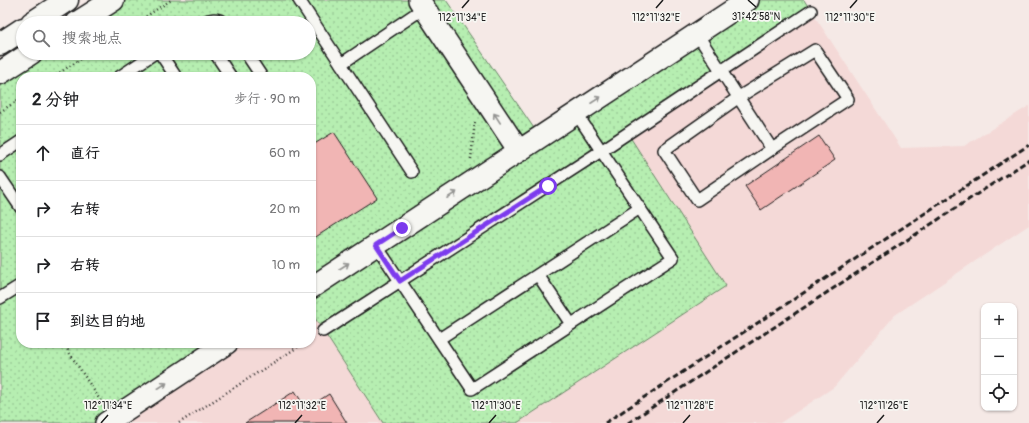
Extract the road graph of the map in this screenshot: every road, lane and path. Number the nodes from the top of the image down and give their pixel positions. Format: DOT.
graph roads {
  1 [pos="67,0"];
  2 [pos="113,0"];
  3 [pos="171,0"];
  4 [pos="298,0"];
  5 [pos="748,0"];
  6 [pos="422,4"];
  7 [pos="811,11"];
  8 [pos="43,16"];
  9 [pos="88,16"];
  10 [pos="147,16"];
  11 [pos="309,16"];
  12 [pos="316,27"];
  13 [pos="16,34"];
  14 [pos="697,34"];
  15 [pos="0,44"];
  16 [pos="20,60"];
  17 [pos="79,60"];
  18 [pos="144,60"];
  19 [pos="165,60"];
  20 [pos="220,60"];
  21 [pos="251,60"];
  22 [pos="341,64"];
  23 [pos="721,71"];
  24 [pos="61,72"];
  25 [pos="126,72"];
  26 [pos="173,72"];
  27 [pos="228,72"];
  28 [pos="259,72"];
  29 [pos="0,73"];
  30 [pos="739,97"];
  31 [pos="16,101"];
  32 [pos="0,112"];
  33 [pos="576,113"];
  34 [pos="475,116"];
  35 [pos="16,144"];
  36 [pos="772,150"];
  37 [pos="519,151"];
  38 [pos="601,151"];
  39 [pos="0,155"];
  40 [pos="470,164"];
  41 [pos="412,172"];
  42 [pos="0,177"];
  43 [pos="16,201"];
  44 [pos="640,208"];
  45 [pos="376,245"];
  46 [pos="538,275"];
  47 [pos="400,281"];
  48 [pos="316,285"];
  49 [pos="16,287"];
  50 [pos="0,298"];
  51 [pos="571,324"];
  52 [pos="323,331"];
  53 [pos="439,339"];
  54 [pos="66,348"];
  55 [pos="219,348"];
  56 [pos="296,348"];
  57 [pos="109,421"];
  58 [pos="179,423"];
  1 -- 8 [label="main road"];
  2 -- 9 [label="main road"];
  3 -- 10 [label="path"];
  4 -- 11 [label="lane"];
  5 -- 14 [label="street"];
  6 -- 22 [label="lane"];
  37 -- 6 [label="street, one-way"];
  7 -- 23 [label="lane"];
  12 -- 22 [label="lane"];
  13 -- 15 [label="main road"];
  14 -- 23 [label="lane"];
  33 -- 14 [label="street, one-way"];
  16 -- 29 [label="main road"];
  17 -- 24 [label="path"];
  18 -- 25 [label="lane"];
  19 -- 26 [label="lane"];
  20 -- 27 [label="lane"];
  21 -- 28 [label="lane"];
  22 -- 41 [label="lane"];
  23 -- 30 [label="lane"];
  23 -- 38 [label="lane"];
  30 -- 36 [label="lane"];
  30 -- 36 [label="lane"];
  30 -- 36 [label="lane"];
  31 -- 32 [label="path"];
  33 -- 37 [label="street"];
  33 -- 38 [label="lane"];
  34 -- 40 [label="path"];
  35 -- 39 [label="lane"];
  45 -- 37 [label="street, one-way"];
  38 -- 44 [label="lane"];
  38 -- 47 [label="lane"];
  42 -- 43 [label="lane"];
  44 -- 46 [label="lane"];
  44 -- 51 [label="lane"];
  45 -- 47 [label="lane"];
  48 -- 45 [label="street, one-way"];
  46 -- 51 [label="lane"];
  46 -- 53 [label="lane"];
  47 -- 52 [label="lane"];
  47 -- 53 [label="lane"];
  49 -- 50 [label="lane"];
  51 -- 53 [label="lane"];
  54 -- 57 [label="path"];
  57 -- 55 [label="street, one-way"];
  56 -- 58 [label="path"];
}
